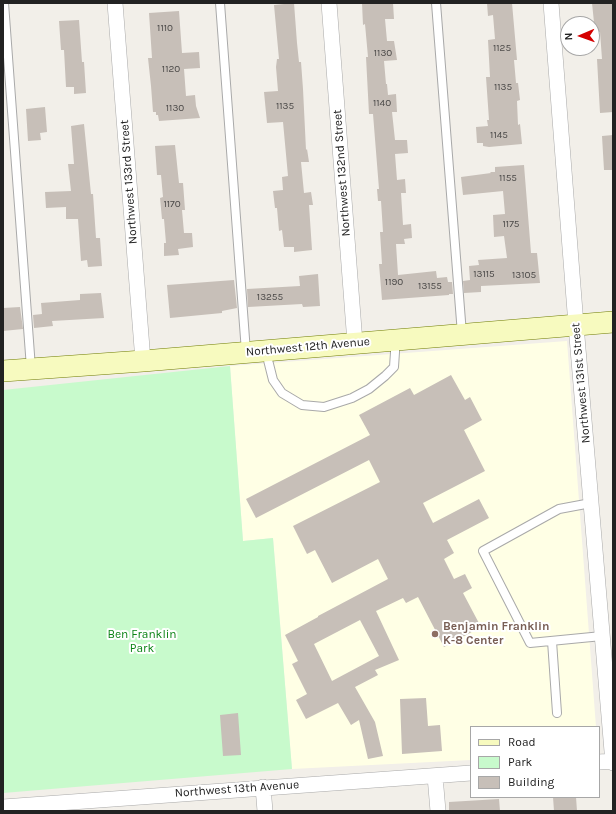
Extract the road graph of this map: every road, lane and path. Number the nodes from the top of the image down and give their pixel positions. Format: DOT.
graph roads {
  1 [pos="4,3"];
  2 [pos="115,3"];
  3 [pos="220,3"];
  4 [pos="329,3"];
  5 [pos="436,3"];
  6 [pos="551,3"];
  7 [pos="613,322"];
  8 [pos="576,325"];
  9 [pos="462,334"];
  10 [pos="394,340"];
  11 [pos="355,343"];
  12 [pos="256,352"];
  13 [pos="143,361"];
  14 [pos="31,369"];
  15 [pos="3,371"];
  16 [pos="591,503"];
  17 [pos="602,636"];
  18 [pos="552,641"];
  19 [pos="557,713"];
  20 [pos="600,762"];
  21 [pos="613,762"];
  22 [pos="470,773"];
  23 [pos="436,776"];
  24 [pos="264,787"];
  25 [pos="3,806"];
  26 [pos="92,806"];
  27 [pos="265,811"];
  28 [pos="438,811"];
  1 -- 14 [label="lane"];
  2 -- 13 [label="street, Northwest 133rd Street"];
  3 -- 12 [label="lane"];
  4 -- 11 [label="street, Northwest 132nd Street"];
  5 -- 9 [label="lane"];
  6 -- 8 [label="street, Northwest 131st Street"];
  7 -- 8 [label="street, Northwest 12th Avenue"];
  8 -- 9 [label="street, Northwest 12th Avenue"];
  8 -- 16 [label="street, Northwest 131st Street"];
  9 -- 10 [label="street, Northwest 12th Avenue"];
  10 -- 11 [label="street, Northwest 12th Avenue"];
  10 -- 12 [label="lane"];
  11 -- 12 [label="street, Northwest 12th Avenue"];
  12 -- 13 [label="street, Northwest 12th Avenue"];
  13 -- 14 [label="street, Northwest 12th Avenue"];
  14 -- 15 [label="street, Northwest 12th Avenue"];
  16 -- 17 [label="street, Northwest 131st Street"];
  16 -- 18 [label="lane"];
  17 -- 18 [label="lane"];
  17 -- 21 [label="street, Northwest 131st Street"];
  18 -- 19 [label="lane"];
  20 -- 21 [label="street"];
  22 -- 23 [label="street, Northwest 13th Avenue"];
  23 -- 24 [label="street, Northwest 13th Avenue"];
  23 -- 28 [label="street"];
  24 -- 26 [label="street, Northwest 13th Avenue"];
  24 -- 27 [label="street"];
  25 -- 26 [label="street, Northwest 13th Avenue"];
}
